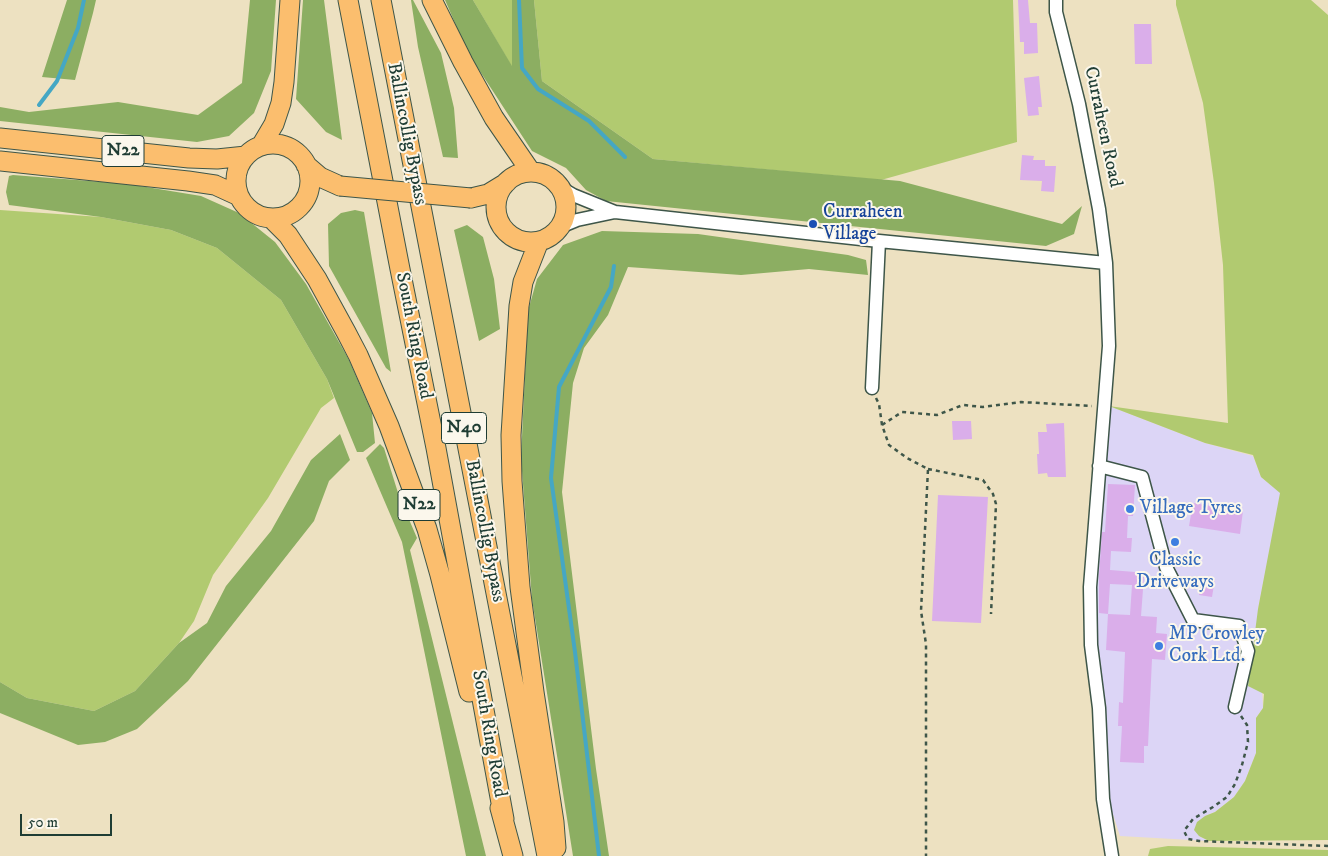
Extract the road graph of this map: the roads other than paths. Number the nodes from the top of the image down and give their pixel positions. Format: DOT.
graph roads {
  1 [pos="290,0"];
  2 [pos="348,0"];
  3 [pos="380,0"];
  4 [pos="432,0"];
  5 [pos="1056,0"];
  6 [pos="0,138"];
  7 [pos="253,151"];
  8 [pos="0,161"];
  9 [pos="306,165"];
  10 [pos="531,172"];
  11 [pos="506,183"];
  12 [pos="340,186"];
  13 [pos="561,188"];
  14 [pos="307,195"];
  15 [pos="239,196"];
  16 [pos="471,198"];
  17 [pos="615,212"];
  18 [pos="498,216"];
  19 [pos="271,218"];
  20 [pos="560,227"];
  21 [pos="539,241"];
  22 [pos="879,241"];
  23 [pos="1106,263"];
  24 [pos="872,388"];
  25 [pos="1099,466"];
  26 [pos="1235,707"];
  27 [pos="504,819"];
  28 [pos="513,856"];
  29 [pos="547,856"];
  30 [pos="556,856"];
  31 [pos="1112,856"];
  1 -- 7 [label="highway"];
  2 -- 27 [label="highway, South Ring Road / N40"];
  3 -- 29 [label="highway, Ballincollig Bypass / N40"];
  4 -- 10 [label="highway"];
  5 -- 23 [label="street, Curraheen Road"];
  6 -- 7 [label="highway, N22"];
  7 -- 9 [label="highway, N22"];
  7 -- 15 [label="highway"];
  8 -- 15 [label="highway, N22"];
  9 -- 12 [label="highway, N22"];
  9 -- 14 [label="highway"];
  10 -- 11 [label="highway, N22"];
  10 -- 13 [label="highway"];
  11 -- 16 [label="highway, N22"];
  11 -- 18 [label="highway"];
  12 -- 14 [label="highway, N22"];
  12 -- 16 [label="highway, N22, bridge"];
  13 -- 17 [label="street"];
  13 -- 20 [label="highway"];
  14 -- 19 [label="highway"];
  15 -- 19 [label="highway, N22"];
  16 -- 18 [label="highway, N22"];
  17 -- 20 [label="street"];
  17 -- 22 [label="street"];
  18 -- 21 [label="highway, N22"];
  19 -- 27 [label="highway, N22"];
  20 -- 21 [label="highway"];
  21 -- 30 [label="highway"];
  22 -- 23 [label="street"];
  22 -- 24 [label="street"];
  23 -- 25 [label="street, Curraheen Road"];
  25 -- 26 [label="street"];
  25 -- 31 [label="street, Curraheen Road"];
  27 -- 28 [label="highway, N22"];
}
